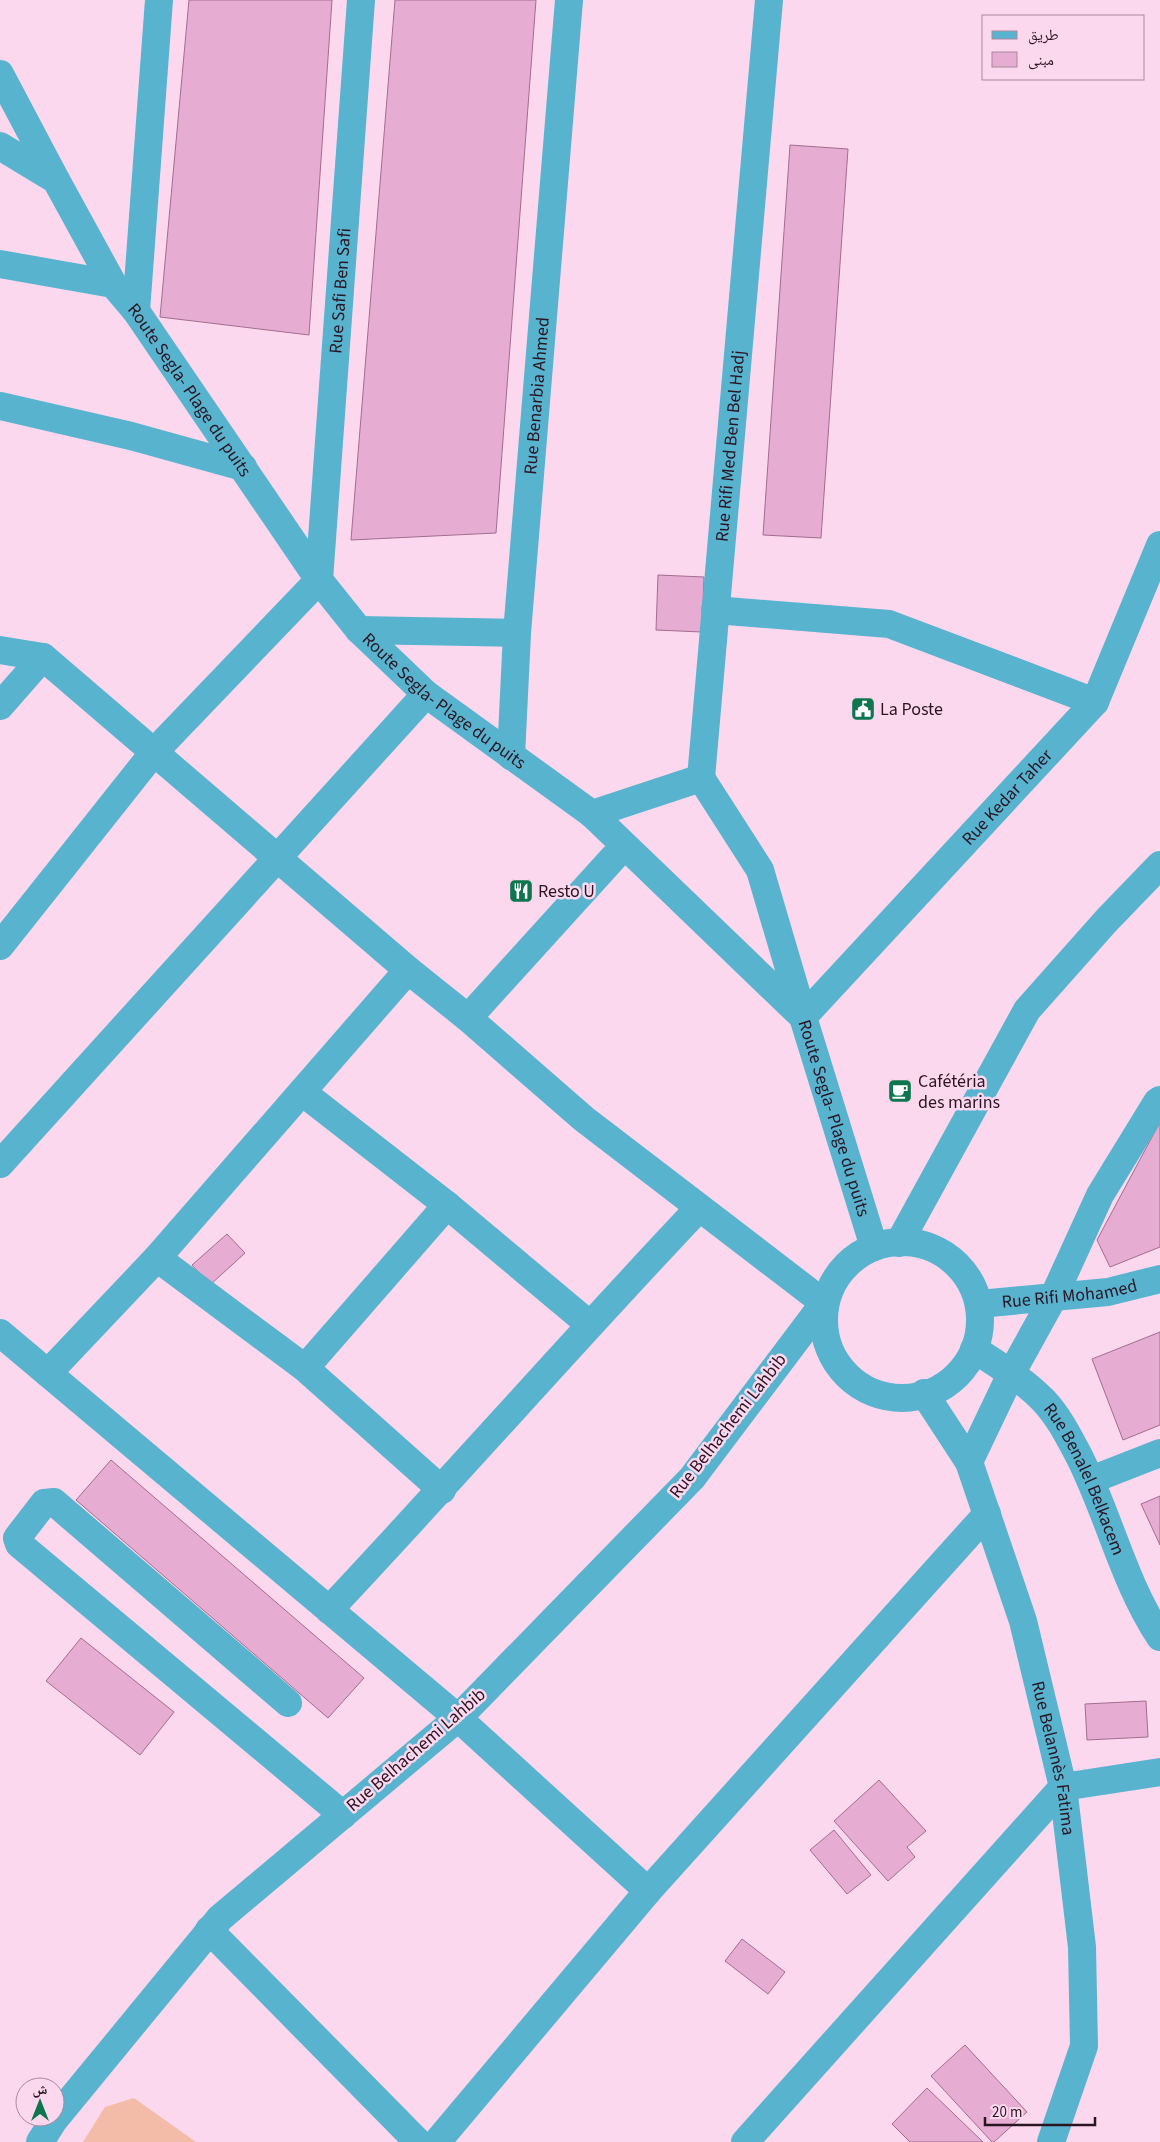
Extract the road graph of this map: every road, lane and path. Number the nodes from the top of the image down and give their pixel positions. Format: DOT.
graph roads {
  1 [pos="159,0"];
  2 [pos="361,0"];
  3 [pos="569,0"];
  4 [pos="769,0"];
  5 [pos="0,74"];
  6 [pos="0,146"];
  7 [pos="56,180"];
  8 [pos="0,264"];
  9 [pos="112,284"];
  10 [pos="136,311"];
  11 [pos="0,406"];
  12 [pos="243,467"];
  13 [pos="1160,545"];
  14 [pos="319,580"];
  15 [pos="716,610"];
  16 [pos="359,630"];
  17 [pos="517,633"];
  18 [pos="0,650"];
  19 [pos="43,657"];
  20 [pos="426,694"];
  21 [pos="1095,702"];
  22 [pos="0,706"];
  23 [pos="154,752"];
  24 [pos="511,756"];
  25 [pos="702,778"];
  26 [pos="592,814"];
  27 [pos="624,846"];
  28 [pos="278,858"];
  29 [pos="1160,865"];
  30 [pos="0,946"];
  31 [pos="408,970"];
  32 [pos="803,1017"];
  33 [pos="468,1018"];
  34 [pos="302,1092"];
  35 [pos="1160,1100"];
  36 [pos="0,1164"];
  37 [pos="448,1204"];
  38 [pos="699,1208"];
  39 [pos="887,1245"];
  40 [pos="158,1258"];
  41 [pos="1160,1279"];
  42 [pos="1053,1298"];
  43 [pos="824,1303"];
  44 [pos="978,1304"];
  45 [pos="589,1324"];
  46 [pos="0,1333"];
  47 [pos="974,1349"];
  48 [pos="305,1368"];
  49 [pos="48,1373"];
  50 [pos="1012,1374"];
  51 [pos="924,1393"];
  52 [pos="1160,1453"];
  53 [pos="969,1462"];
  54 [pos="1091,1480"];
  55 [pos="442,1490"];
  56 [pos="987,1514"];
  57 [pos="329,1610"];
  58 [pos="1160,1637"];
  59 [pos="288,1702"];
  60 [pos="458,1718"];
  61 [pos="1160,1772"];
  62 [pos="1063,1787"];
  63 [pos="343,1814"];
  64 [pos="648,1891"];
  65 [pos="209,1930"];
  66 [pos="40,2142"];
  67 [pos="418,2142"];
  68 [pos="437,2142"];
  69 [pos="744,2142"];
  70 [pos="1051,2142"];
  1 -- 10 [label="street"];
  2 -- 14 [label="street, Rue Safi Ben Safi"];
  3 -- 17 [label="street, Rue Benarbia Ahmed"];
  4 -- 15 [label="street, Rue Rifi Med Ben Bel Hadj"];
  5 -- 7 [label="street, Route Segla- Plage du puits"];
  6 -- 7 [label="street"];
  7 -- 9 [label="street, Route Segla- Plage du puits"];
  8 -- 9 [label="street"];
  9 -- 10 [label="street, Route Segla- Plage du puits"];
  10 -- 12 [label="street, Route Segla- Plage du puits"];
  11 -- 12 [label="street"];
  12 -- 14 [label="street, Route Segla- Plage du puits"];
  13 -- 21 [label="street, Rue Kedar Taher"];
  14 -- 16 [label="street, Route Segla- Plage du puits"];
  14 -- 23 [label="street"];
  15 -- 21 [label="street"];
  15 -- 25 [label="street, Rue Rifi Med Ben Bel Hadj"];
  16 -- 17 [label="street"];
  16 -- 20 [label="street, Route Segla- Plage du puits"];
  17 -- 24 [label="street, Rue Benarbia Ahmed"];
  18 -- 19 [label="street"];
  19 -- 22 [label="street"];
  19 -- 23 [label="street"];
  20 -- 24 [label="street, Route Segla- Plage du puits"];
  20 -- 28 [label="street"];
  21 -- 32 [label="street, Rue Kedar Taher"];
  23 -- 28 [label="street"];
  23 -- 30 [label="street"];
  24 -- 26 [label="street, Route Segla- Plage du puits"];
  25 -- 26 [label="street"];
  25 -- 32 [label="street"];
  26 -- 27 [label="street, Route Segla- Plage du puits"];
  27 -- 32 [label="street, Route Segla- Plage du puits"];
  27 -- 33 [label="street"];
  28 -- 31 [label="street"];
  28 -- 36 [label="street"];
  29 -- 39 [label="street"];
  31 -- 33 [label="street"];
  31 -- 34 [label="street"];
  32 -- 39 [label="street, Route Segla- Plage du puits"];
  33 -- 38 [label="street"];
  34 -- 37 [label="street"];
  34 -- 40 [label="street"];
  35 -- 42 [label="street"];
  37 -- 45 [label="street"];
  37 -- 48 [label="street"];
  38 -- 43 [label="street"];
  38 -- 45 [label="street"];
  39 -- 43 [label="street"];
  39 -- 44 [label="street"];
  40 -- 48 [label="street"];
  40 -- 49 [label="street"];
  41 -- 42 [label="street, Rue Rifi Mohamed"];
  42 -- 44 [label="street, Rue Rifi Mohamed"];
  42 -- 50 [label="street"];
  43 -- 51 [label="street"];
  43 -- 60 [label="street, Rue Belhachemi Lahbib"];
  44 -- 47 [label="street"];
  45 -- 55 [label="street"];
  46 -- 49 [label="street"];
  47 -- 50 [label="street, Rue Benalel Belkacem"];
  47 -- 51 [label="street"];
  48 -- 55 [label="street"];
  49 -- 57 [label="street"];
  50 -- 53 [label="street"];
  50 -- 54 [label="street, Rue Benalel Belkacem"];
  51 -- 53 [label="street, Rue Belannès Fatima"];
  52 -- 54 [label="street"];
  53 -- 56 [label="street, Rue Belannès Fatima"];
  54 -- 58 [label="street, Rue Benalel Belkacem"];
  55 -- 57 [label="street"];
  56 -- 62 [label="street, Rue Belannès Fatima"];
  56 -- 64 [label="street"];
  57 -- 60 [label="street"];
  59 -- 63 [label="street"];
  60 -- 63 [label="street, Rue Belhachemi Lahbib"];
  60 -- 64 [label="street"];
  61 -- 62 [label="street"];
  62 -- 69 [label="street"];
  62 -- 70 [label="street, Rue Belannès Fatima"];
  63 -- 65 [label="street, Rue Belhachemi Lahbib"];
  64 -- 68 [label="street"];
  65 -- 66 [label="street, Rue Belhachemi Lahbib"];
  65 -- 67 [label="street"];
}
